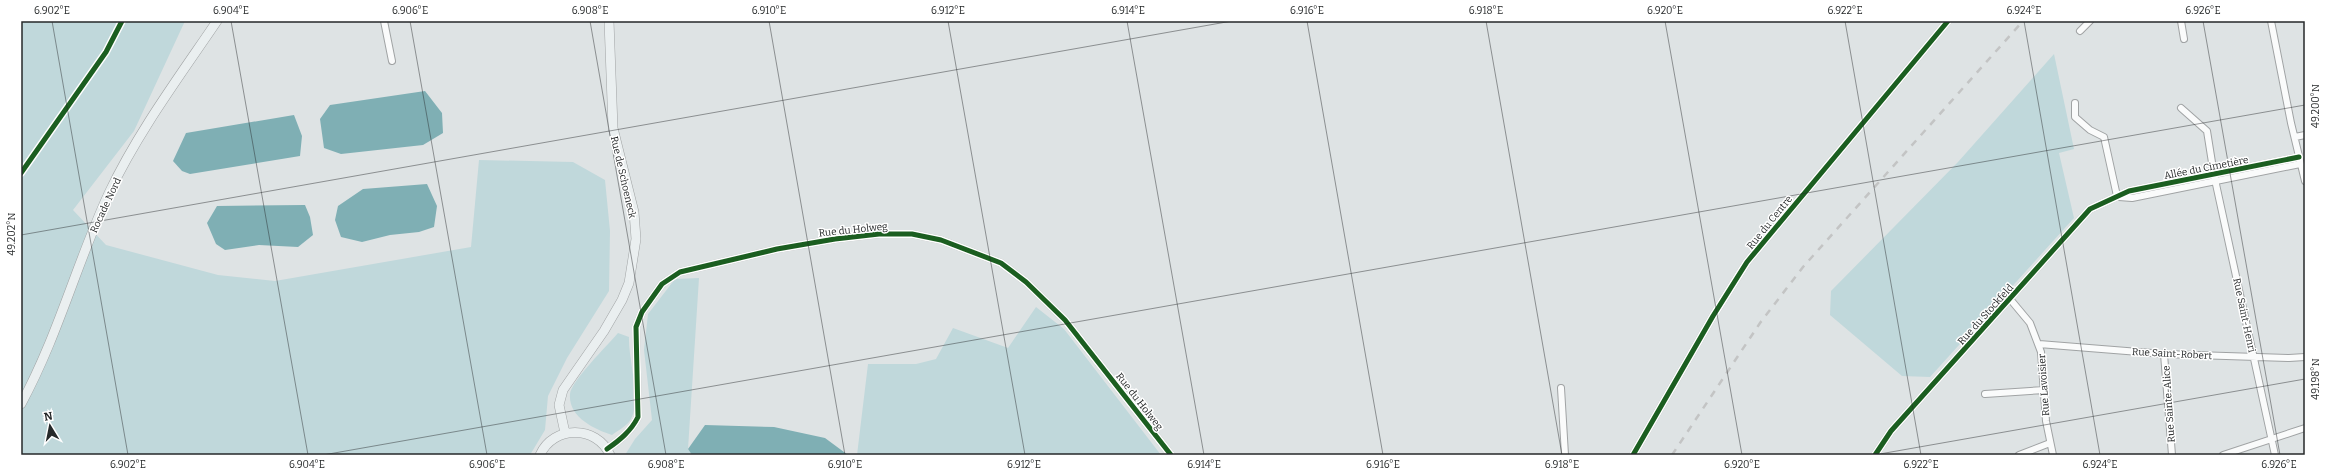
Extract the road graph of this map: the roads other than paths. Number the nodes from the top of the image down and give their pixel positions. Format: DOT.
graph roads {
  1 [pos="217,21"];
  2 [pos="384,21"];
  3 [pos="609,21"];
  4 [pos="1948,21"];
  5 [pos="2090,21"];
  6 [pos="2181,21"];
  7 [pos="2270,21"];
  8 [pos="2080,31"];
  9 [pos="2184,39"];
  10 [pos="392,61"];
  11 [pos="2075,103"];
  12 [pos="2181,108"];
  13 [pos="2305,135"];
  14 [pos="2295,137"];
  15 [pos="2299,160"];
  16 [pos="2214,175"];
  17 [pos="2305,181"];
  18 [pos="2215,182"];
  19 [pos="2117,196"];
  20 [pos="2010,299"];
  21 [pos="2039,344"];
  22 [pos="2164,354"];
  23 [pos="2254,357"];
  24 [pos="2305,357"];
  25 [pos="1561,388"];
  26 [pos="2044,390"];
  27 [pos="1985,394"];
  28 [pos="21,404"];
  29 [pos="2305,428"];
  30 [pos="564,433"];
  31 [pos="2271,439"];
  32 [pos="2050,443"];
  33 [pos="608,452"];
  34 [pos="540,455"];
  35 [pos="1171,455"];
  36 [pos="1565,455"];
  37 [pos="1633,455"];
  38 [pos="1875,455"];
  39 [pos="2019,455"];
  40 [pos="2053,455"];
  41 [pos="2172,455"];
  42 [pos="2223,455"];
  43 [pos="2275,455"];
  1 -- 28 [label="main road, Rocade Nord"];
  2 -- 10 [label="street"];
  3 -- 30 [label="main road, Rue de Schoeneck"];
  4 -- 37 [label="street, Rue du Centre"];
  5 -- 8 [label="street"];
  6 -- 9 [label="street"];
  7 -- 14 [label="street"];
  11 -- 19 [label="street"];
  12 -- 16 [label="street, Rue Saint-Henri"];
  13 -- 14 [label="street"];
  14 -- 15 [label="street"];
  15 -- 16 [label="street, Allée du Cimetière"];
  15 -- 17 [label="street"];
  15 -- 18 [label="street, Allée du Cimetière"];
  16 -- 18 [label="street, Rue Saint-Henri"];
  16 -- 19 [label="street, Allée du Cimetière"];
  18 -- 19 [label="street, Allée du Cimetière"];
  18 -- 23 [label="street, Rue Saint-Henri"];
  19 -- 20 [label="street, Rue du Stockfeld"];
  20 -- 21 [label="street, Rue Lavoisier"];
  20 -- 38 [label="street, Rue du Stockfeld"];
  21 -- 22 [label="street, Rue Saint-Robert"];
  21 -- 26 [label="street, Rue Lavoisier"];
  22 -- 23 [label="street, Rue Saint-Robert"];
  22 -- 41 [label="street, Rue Sainte-Alice"];
  23 -- 24 [label="street, Rue Saint-Robert"];
  23 -- 31 [label="street, Rue Saint-Henri"];
  25 -- 36 [label="street"];
  26 -- 27 [label="street"];
  26 -- 32 [label="street, Rue Lavoisier"];
  29 -- 31 [label="street"];
  30 -- 33 [label="main road"];
  30 -- 34 [label="main road"];
  31 -- 42 [label="street"];
  31 -- 43 [label="street, Rue Saint-Henri"];
  32 -- 39 [label="street"];
  32 -- 40 [label="street, Rue Lavoisier"];
  33 -- 35 [label="street, Rue du Holweg"];
}
